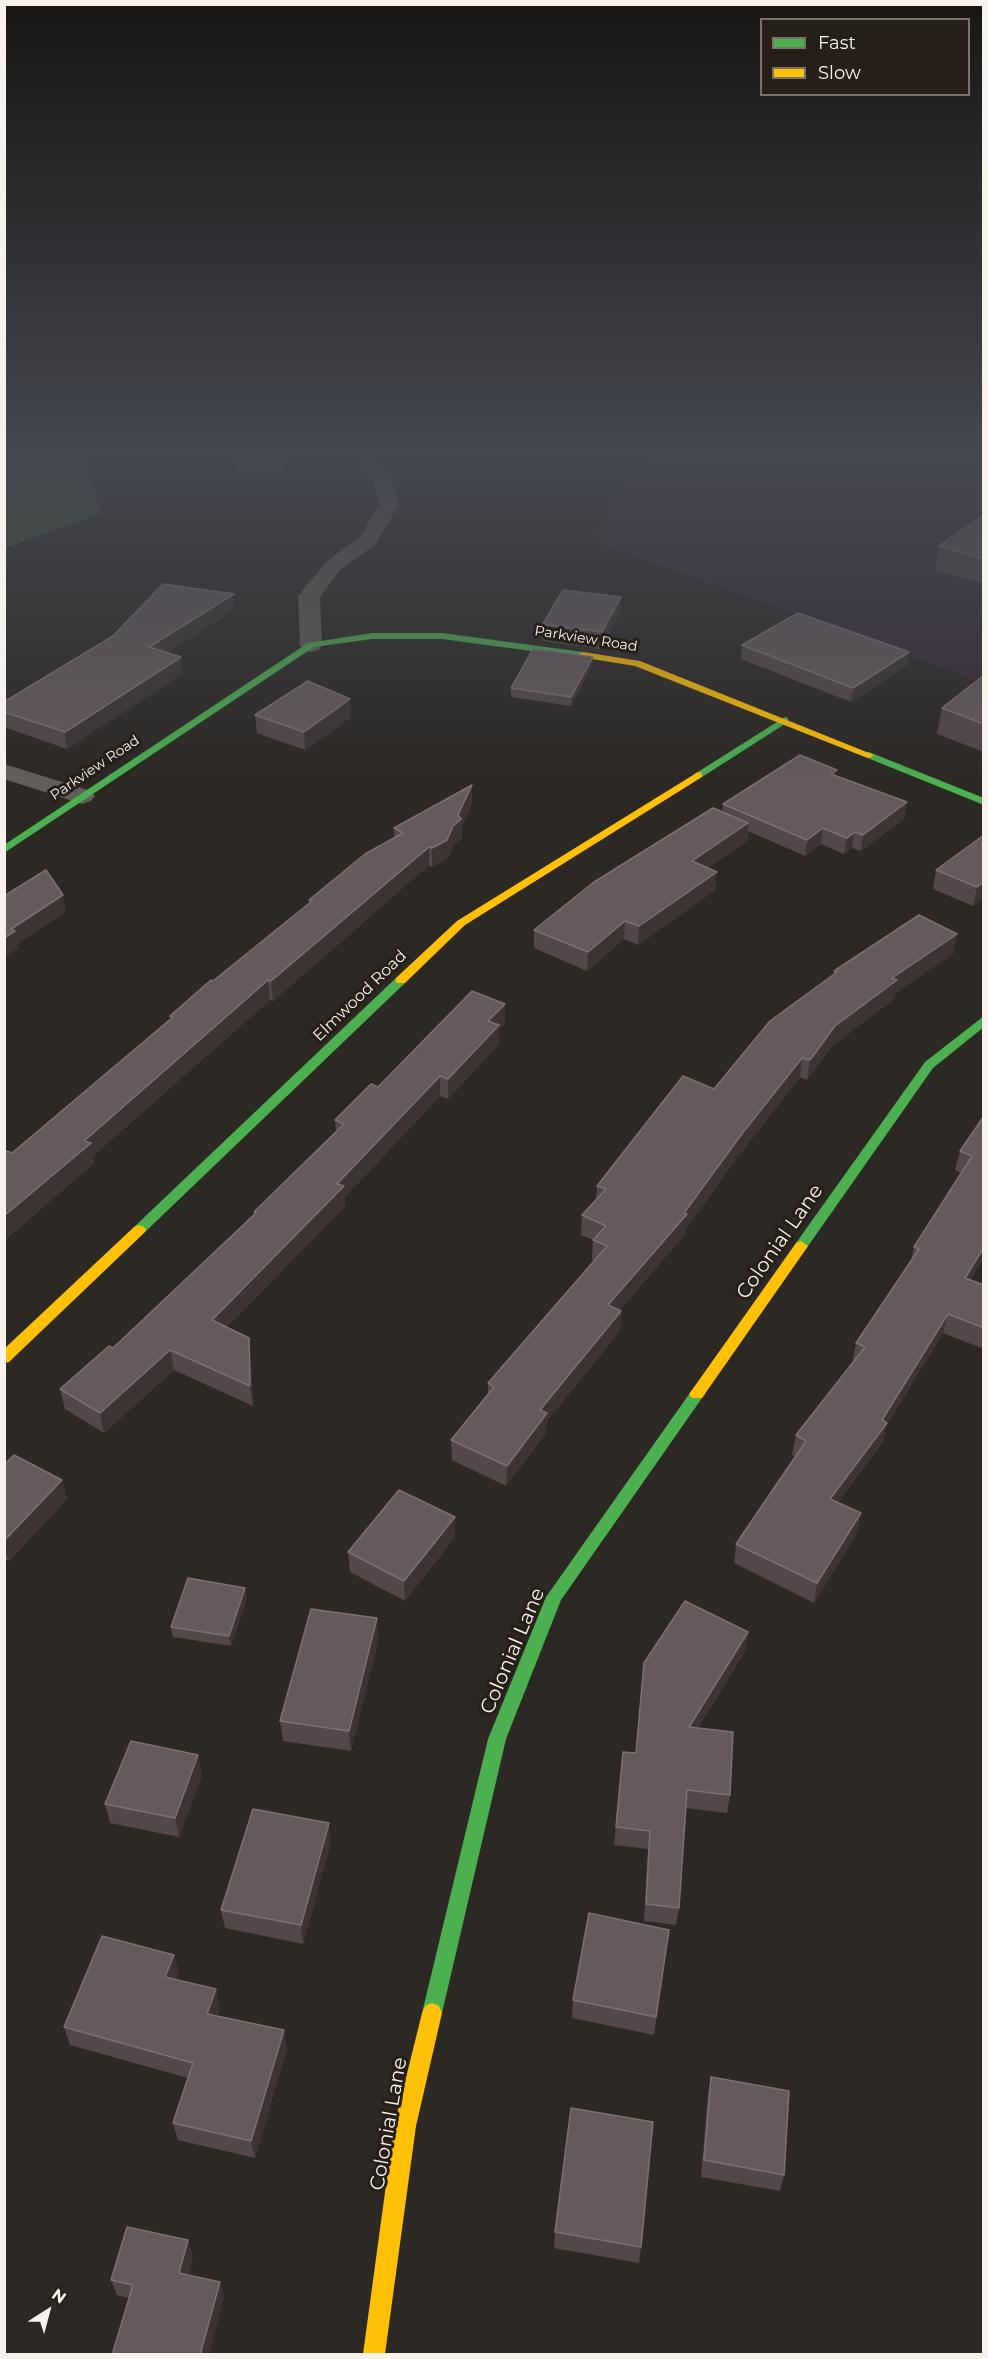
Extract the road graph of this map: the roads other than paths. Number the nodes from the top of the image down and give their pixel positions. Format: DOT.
graph roads {
  1 [pos="334,565"];
  2 [pos="311,645"];
  3 [pos="785,720"];
  4 [pos="4,771"];
  5 [pos="82,796"];
  6 [pos="984,802"];
  7 [pos="4,850"];
  8 [pos="984,1020"];
  9 [pos="4,1358"];
  10 [pos="374,2355"];
  1 -- 2 [label="street"];
  2 -- 3 [label="street, Parkview Road"];
  2 -- 5 [label="street, Parkview Road"];
  3 -- 6 [label="street, Parkview Road"];
  3 -- 9 [label="street, Elmwood Road"];
  4 -- 5 [label="street"];
  5 -- 7 [label="street, Parkview Road"];
  8 -- 10 [label="street, Colonial Lane"];
}
